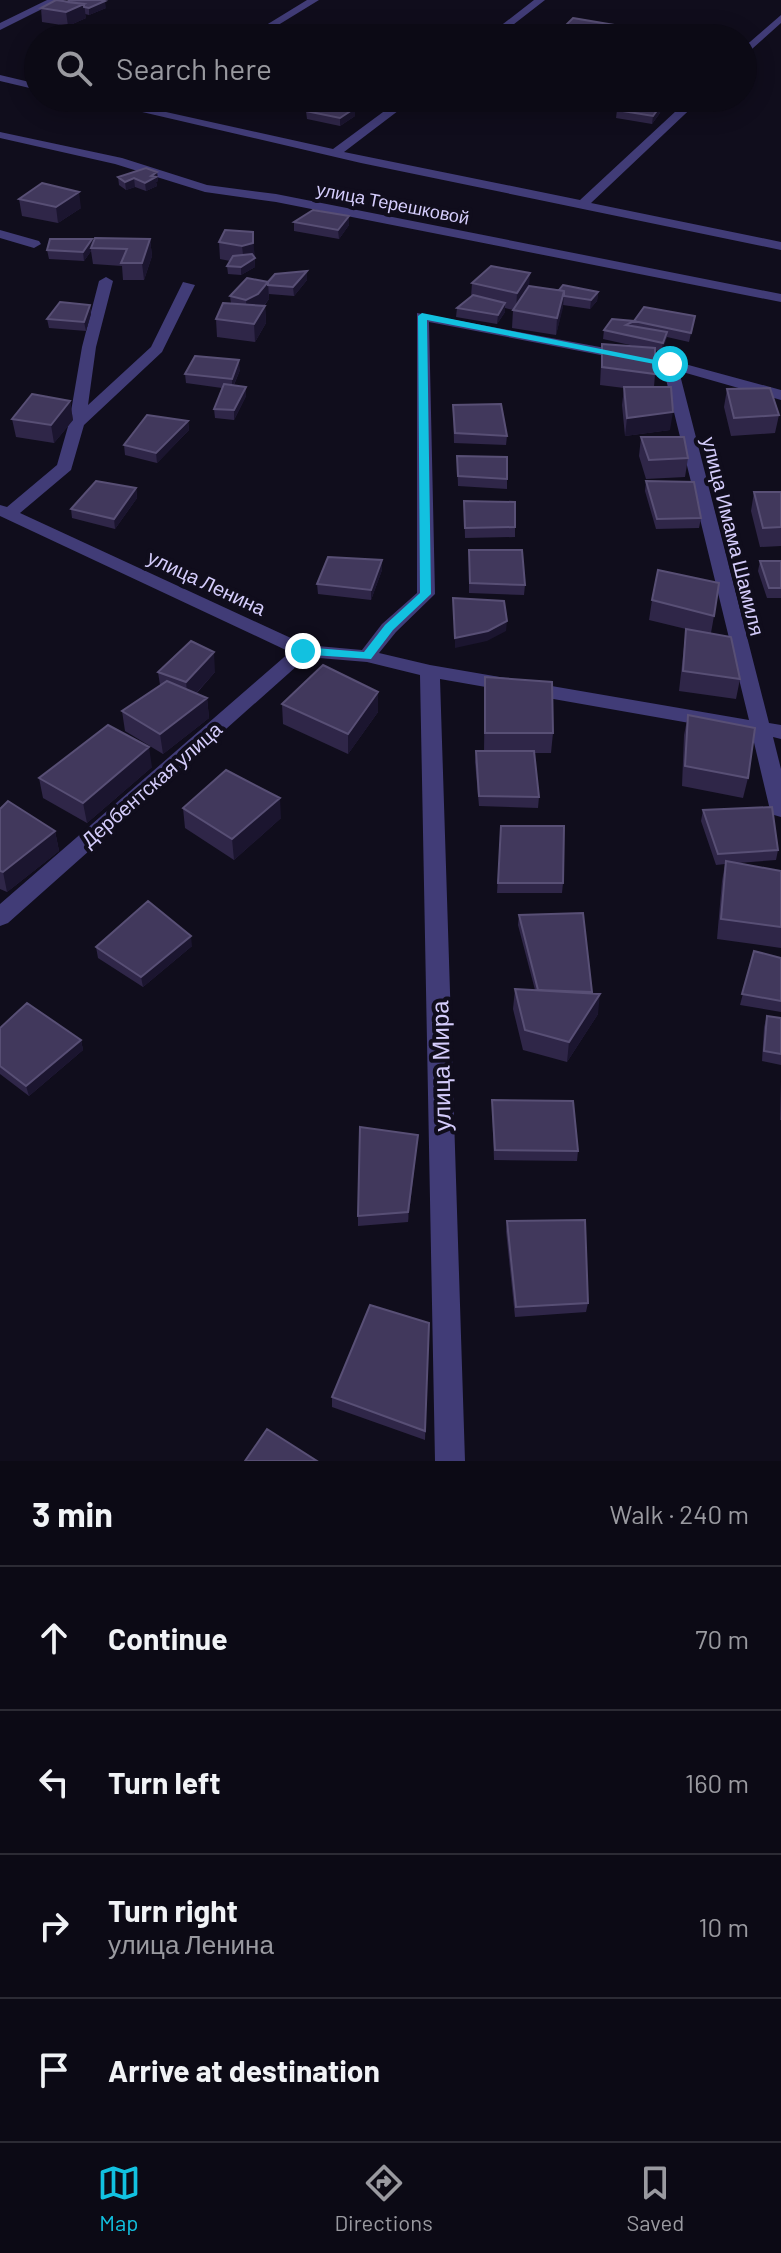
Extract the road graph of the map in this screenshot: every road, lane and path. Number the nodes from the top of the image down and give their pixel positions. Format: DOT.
graph roads {
  1 [pos="55,0"];
  2 [pos="314,0"];
  3 [pos="540,0"];
  4 [pos="781,18"];
  5 [pos="274,24"];
  6 [pos="508,24"];
  7 [pos="0,27"];
  8 [pos="757,41"];
  9 [pos="0,78"];
  10 [pos="24,84"];
  11 [pos="150,112"];
  12 [pos="390,112"];
  13 [pos="681,112"];
  14 [pos="0,135"];
  15 [pos="335,153"];
  16 [pos="582,205"];
  17 [pos="0,234"];
  18 [pos="34,244"];
  19 [pos="781,246"];
  20 [pos="106,281"];
  21 [pos="188,285"];
  22 [pos="781,298"];
  23 [pos="670,364"];
  24 [pos="781,395"];
  25 [pos="77,423"];
  26 [pos="4,512"];
  27 [pos="303,651"];
  28 [pos="367,656"];
  29 [pos="430,671"];
  30 [pos="758,729"];
  31 [pos="781,732"];
  32 [pos="781,810"];
  33 [pos="0,917"];
  34 [pos="450,1461"];
  1 -- 7 [label="street"];
  2 -- 5 [label="street"];
  3 -- 6 [label="street"];
  4 -- 8 [label="street"];
  9 -- 10 [label="street"];
  11 -- 15 [label="street"];
  12 -- 15 [label="street"];
  13 -- 16 [label="street"];
  14 -- 22 [label="street, улица Терешковой"];
  15 -- 16 [label="street"];
  16 -- 19 [label="street"];
  17 -- 18 [label="street"];
  20 -- 25 [label="street"];
  21 -- 25 [label="street"];
  23 -- 24 [label="street"];
  23 -- 28 [label="street"];
  23 -- 30 [label="street, улица Имама Шамиля"];
  25 -- 26 [label="street"];
  26 -- 27 [label="street, улица Ленина"];
  27 -- 28 [label="street, улица Ленина"];
  27 -- 33 [label="street, Дербентская улица"];
  28 -- 29 [label="street, улица Ленина"];
  29 -- 30 [label="street, улица Ленина"];
  29 -- 34 [label="street, улица Мира"];
  30 -- 31 [label="street, улица Ленина"];
  30 -- 32 [label="street, улица Имама Шамиля"];
}
